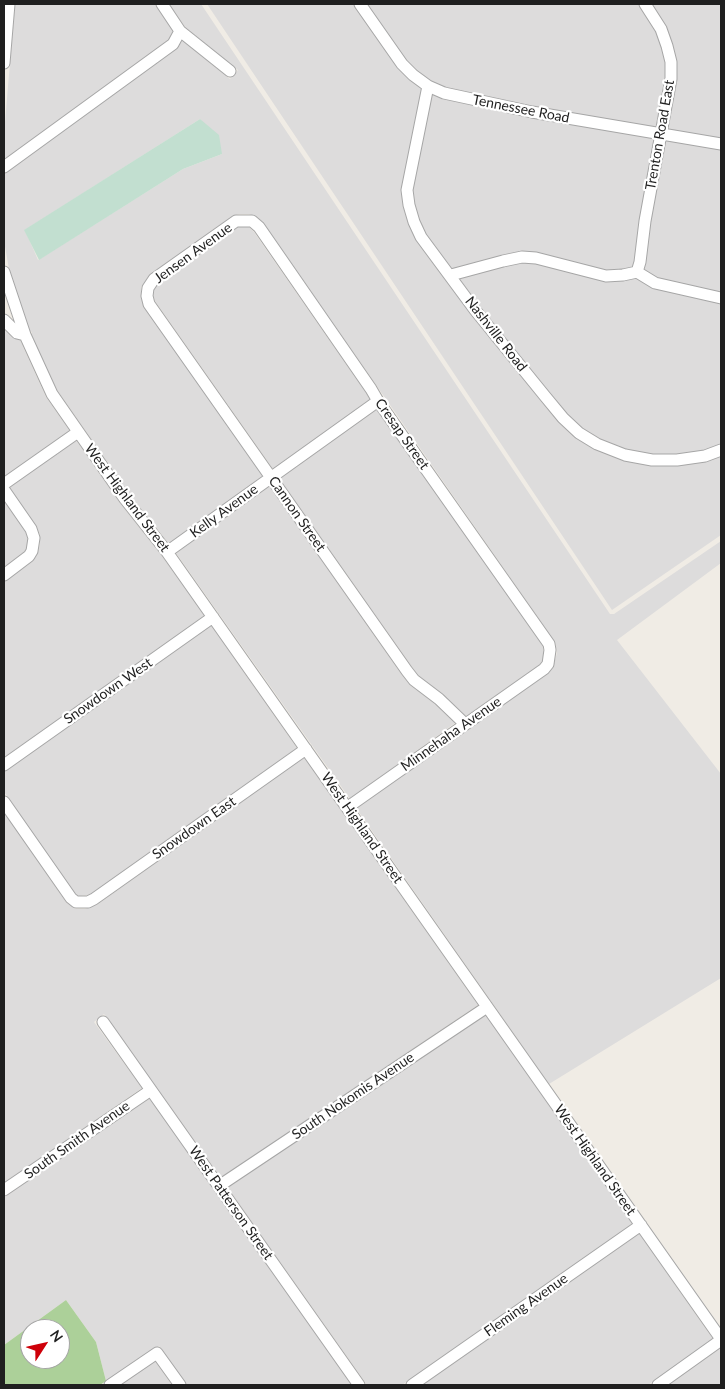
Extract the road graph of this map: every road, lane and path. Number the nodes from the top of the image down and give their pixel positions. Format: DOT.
graph roads {
  1 [pos="9,4"];
  2 [pos="162,4"];
  3 [pos="360,4"];
  4 [pos="645,4"];
  5 [pos="180,31"];
  6 [pos="4,63"];
  7 [pos="230,71"];
  8 [pos="428,86"];
  9 [pos="661,134"];
  10 [pos="721,144"];
  11 [pos="4,167"];
  12 [pos="244,220"];
  13 [pos="4,272"];
  14 [pos="637,272"];
  15 [pos="450,275"];
  16 [pos="147,292"];
  17 [pos="721,298"];
  18 [pos="4,320"];
  19 [pos="24,335"];
  20 [pos="378,401"];
  21 [pos="78,432"];
  22 [pos="721,450"];
  23 [pos="271,477"];
  24 [pos="4,484"];
  25 [pos="4,490"];
  26 [pos="167,552"];
  27 [pos="4,575"];
  28 [pos="213,617"];
  29 [pos="550,657"];
  30 [pos="465,724"];
  31 [pos="306,749"];
  32 [pos="4,764"];
  33 [pos="4,802"];
  34 [pos="348,807"];
  35 [pos="487,1007"];
  36 [pos="102,1022"];
  37 [pos="151,1090"];
  38 [pos="219,1186"];
  39 [pos="4,1190"];
  40 [pos="641,1225"];
  41 [pos="721,1340"];
  42 [pos="110,1385"];
  43 [pos="180,1385"];
  44 [pos="359,1385"];
  45 [pos="412,1385"];
  46 [pos="658,1385"];
  1 -- 6 [label="street"];
  2 -- 5 [label="street"];
  3 -- 8 [label="street, Tennessee Road"];
  4 -- 9 [label="street, Trenton Road East"];
  5 -- 7 [label="street"];
  5 -- 11 [label="street"];
  8 -- 9 [label="street, Tennessee Road"];
  8 -- 15 [label="street, Nashville Road"];
  9 -- 10 [label="street, Tennessee Road"];
  9 -- 14 [label="street, Trenton Road East"];
  12 -- 16 [label="street, Jensen Avenue"];
  12 -- 20 [label="street, Cresap Street"];
  13 -- 19 [label="street"];
  14 -- 15 [label="street"];
  14 -- 17 [label="street"];
  15 -- 22 [label="street, Nashville Road"];
  16 -- 23 [label="street, Cannon Street"];
  18 -- 19 [label="street, West Highland Street"];
  19 -- 21 [label="street, West Highland Street"];
  20 -- 23 [label="street, Kelly Avenue"];
  20 -- 29 [label="street, Cresap Street"];
  21 -- 24 [label="street"];
  21 -- 26 [label="street, West Highland Street"];
  23 -- 26 [label="street, Kelly Avenue"];
  23 -- 30 [label="street, Cannon Street"];
  25 -- 27 [label="street"];
  26 -- 28 [label="street, West Highland Street"];
  28 -- 31 [label="street, West Highland Street"];
  28 -- 32 [label="street, Snowdown West"];
  29 -- 30 [label="street, Minnehaha Avenue"];
  30 -- 34 [label="street, Minnehaha Avenue"];
  31 -- 33 [label="street, Snowdown East"];
  31 -- 34 [label="street, West Highland Street"];
  34 -- 35 [label="street, West Highland Street"];
  35 -- 38 [label="street, South Nokomis Avenue"];
  35 -- 40 [label="street, West Highland Street"];
  36 -- 37 [label="street, West Patterson Street"];
  37 -- 38 [label="street, West Patterson Street"];
  37 -- 39 [label="street, South Smith Avenue"];
  38 -- 44 [label="street, West Patterson Street"];
  40 -- 41 [label="street, West Highland Street"];
  40 -- 45 [label="street, Fleming Avenue"];
  41 -- 46 [label="street"];
  42 -- 43 [label="street"];
}
